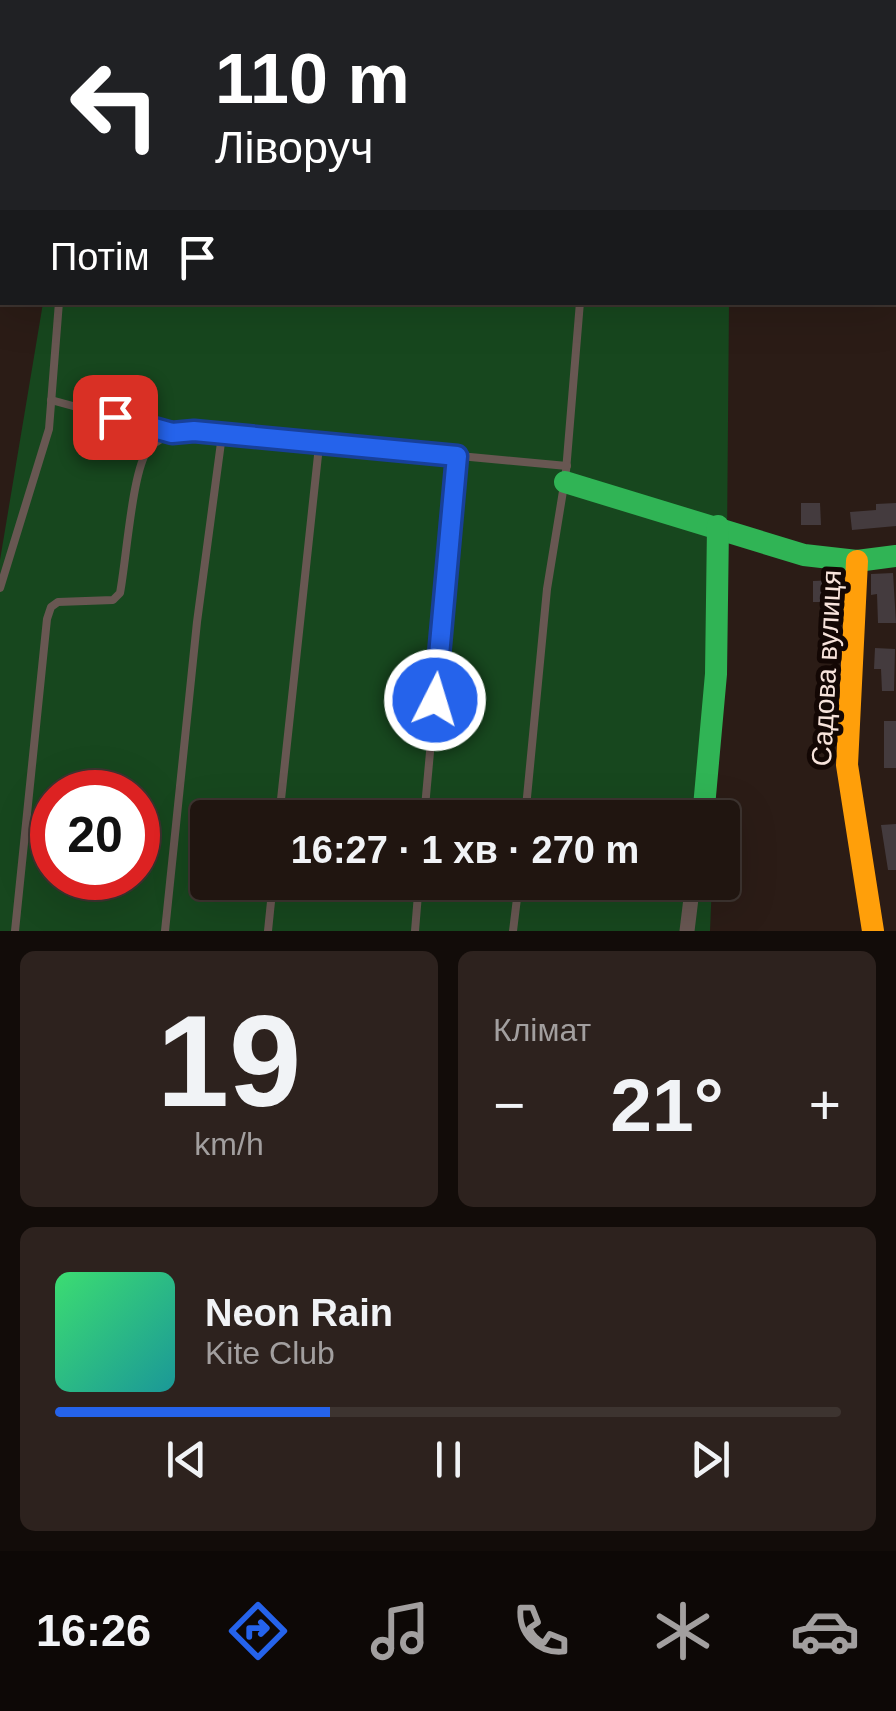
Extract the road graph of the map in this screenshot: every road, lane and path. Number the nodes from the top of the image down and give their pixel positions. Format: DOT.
graph roads {
  1 [pos="59,305"];
  2 [pos="580,305"];
  3 [pos="52,400"];
  4 [pos="172,433"];
  5 [pos="222,434"];
  6 [pos="319,446"];
  7 [pos="457,456"];
  8 [pos="566,474"];
  9 [pos="718,526"];
  10 [pos="896,556"];
  11 [pos="857,560"];
  12 [pos="0,588"];
  13 [pos="281,800"];
  14 [pos="426,800"];
  15 [pos="527,800"];
  16 [pos="705,800"];
  17 [pos="271,900"];
  18 [pos="418,900"];
  19 [pos="517,900"];
  20 [pos="691,900"];
  21 [pos="15,931"];
  22 [pos="165,931"];
  23 [pos="268,931"];
  24 [pos="415,931"];
  25 [pos="514,931"];
  26 [pos="687,931"];
  27 [pos="873,931"];
  1 -- 3 [label="lane"];
  2 -- 8 [label="lane"];
  3 -- 4 [label="lane"];
  3 -- 12 [label="lane"];
  4 -- 5 [label="lane"];
  4 -- 21 [label="lane"];
  5 -- 6 [label="lane"];
  5 -- 22 [label="lane"];
  6 -- 7 [label="lane"];
  6 -- 13 [label="lane"];
  7 -- 8 [label="lane"];
  7 -- 14 [label="lane"];
  8 -- 9 [label="street"];
  8 -- 15 [label="lane"];
  9 -- 11 [label="street"];
  9 -- 16 [label="street"];
  10 -- 11 [label="street, Садова вулиця"];
  11 -- 27 [label="street, Садова вулиця"];
  17 -- 23 [label="lane"];
  18 -- 24 [label="lane"];
  19 -- 25 [label="lane"];
  20 -- 26 [label="street"];
}
